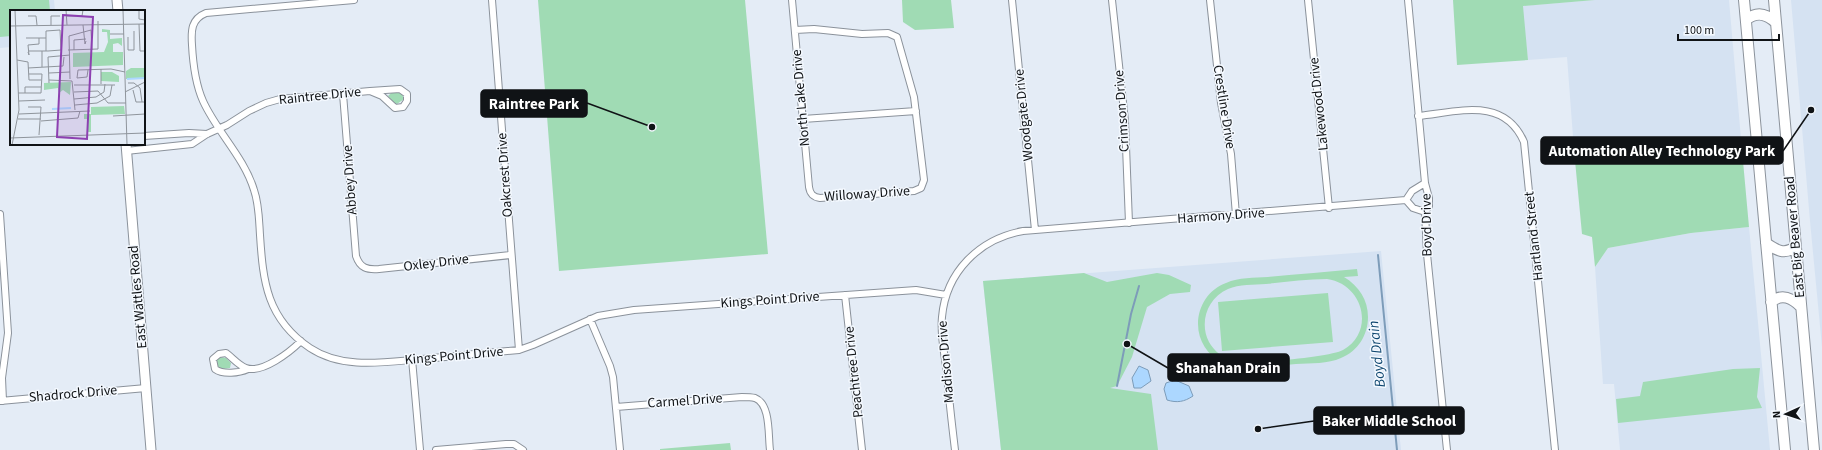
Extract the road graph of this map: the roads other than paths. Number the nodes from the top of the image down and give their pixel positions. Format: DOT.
graph roads {
  1 [pos="117,0"];
  2 [pos="354,0"];
  3 [pos="492,0"];
  4 [pos="792,0"];
  5 [pos="1012,0"];
  6 [pos="1112,0"];
  7 [pos="1210,0"];
  8 [pos="1308,0"];
  9 [pos="1408,0"];
  10 [pos="1744,0"];
  11 [pos="1774,0"];
  12 [pos="118,10"];
  13 [pos="1746,20"];
  14 [pos="1776,23"];
  15 [pos="795,30"];
  16 [pos="370,91"];
  17 [pos="343,94"];
  18 [pos="916,111"];
  19 [pos="1418,116"];
  20 [pos="803,120"];
  21 [pos="219,129"];
  22 [pos="206,134"];
  23 [pos="145,136"];
  24 [pos="126,147"];
  25 [pos="1425,183"];
  26 [pos="812,195"];
  27 [pos="1406,200"];
  28 [pos="1329,208"];
  29 [pos="1425,212"];
  30 [pos="0,214"];
  31 [pos="1236,215"];
  32 [pos="1129,223"];
  33 [pos="1035,230"];
  34 [pos="1766,243"];
  35 [pos="1796,246"];
  36 [pos="511,255"];
  37 [pos="361,266"];
  38 [pos="845,294"];
  39 [pos="946,294"];
  40 [pos="1771,302"];
  41 [pos="1801,307"];
  42 [pos="590,319"];
  43 [pos="301,341"];
  44 [pos="519,350"];
  45 [pos="412,359"];
  46 [pos="248,369"];
  47 [pos="146,388"];
  48 [pos="1,401"];
  49 [pos="616,407"];
  50 [pos="523,449"];
  51 [pos="151,450"];
  52 [pos="420,450"];
  53 [pos="436,450"];
  54 [pos="620,450"];
  55 [pos="770,450"];
  56 [pos="862,450"];
  57 [pos="955,450"];
  58 [pos="1447,450"];
  59 [pos="1555,450"];
  60 [pos="1784,450"];
  61 [pos="1814,450"];
  1 -- 12 [label="main road"];
  2 -- 21 [label="street, Kings Point Drive"];
  3 -- 36 [label="street, Oakcrest Drive"];
  4 -- 15 [label="street, North Lake Drive"];
  5 -- 33 [label="street, Woodgate Drive"];
  6 -- 32 [label="street, Crimson Drive"];
  7 -- 31 [label="street, Crestline Drive"];
  8 -- 28 [label="street, Lakewood Drive"];
  9 -- 19 [label="street, Boyd Drive"];
  10 -- 13 [label="main road, East Big Beaver Road"];
  11 -- 14 [label="main road, East Big Beaver Road"];
  13 -- 14 [label="main road"];
  13 -- 34 [label="main road, East Big Beaver Road"];
  14 -- 35 [label="main road, East Big Beaver Road"];
  15 -- 18 [label="street"];
  15 -- 20 [label="street, North Lake Drive"];
  16 -- 16 [label="street, Raintree Drive"];
  16 -- 17 [label="street, Raintree Drive"];
  17 -- 21 [label="street, Raintree Drive"];
  17 -- 37 [label="street, Abbey Drive"];
  18 -- 20 [label="street"];
  18 -- 26 [label="street, Willoway Drive"];
  19 -- 25 [label="street, Boyd Drive"];
  19 -- 59 [label="street, Hartland Street"];
  20 -- 26 [label="street, North Lake Drive"];
  21 -- 22 [label="street, Raintree Drive"];
  21 -- 43 [label="street, Kings Point Drive"];
  22 -- 23 [label="street, Raintree Drive"];
  22 -- 24 [label="street, Raintree Drive"];
  24 -- 47 [label="main road, East Wattles Road"];
  25 -- 27 [label="street"];
  25 -- 29 [label="street, Boyd Drive"];
  27 -- 28 [label="street, Harmony Drive"];
  27 -- 29 [label="street"];
  28 -- 31 [label="street, Harmony Drive"];
  29 -- 58 [label="street, Boyd Drive"];
  30 -- 48 [label="street"];
  31 -- 32 [label="street, Harmony Drive"];
  32 -- 33 [label="street, Harmony Drive"];
  33 -- 39 [label="street, Madison Drive"];
  34 -- 35 [label="main road"];
  34 -- 40 [label="main road, East Big Beaver Road"];
  35 -- 41 [label="main road, East Big Beaver Road"];
  36 -- 37 [label="street, Oxley Drive"];
  36 -- 44 [label="street, Oakcrest Drive"];
  38 -- 39 [label="street, Kings Point Drive"];
  38 -- 42 [label="street, Kings Point Drive"];
  38 -- 56 [label="street, Peachtree Drive"];
  39 -- 57 [label="street, Madison Drive"];
  40 -- 41 [label="main road"];
  40 -- 60 [label="main road, East Big Beaver Road"];
  41 -- 61 [label="main road, East Big Beaver Road"];
  42 -- 44 [label="street, Kings Point Drive"];
  42 -- 49 [label="street"];
  43 -- 45 [label="street, Kings Point Drive"];
  43 -- 46 [label="street"];
  44 -- 45 [label="street, Kings Point Drive"];
  45 -- 52 [label="street"];
  46 -- 46 [label="street"];
  47 -- 48 [label="street, Shadrock Drive"];
  47 -- 51 [label="main road, East Wattles Road"];
  49 -- 54 [label="street"];
  49 -- 55 [label="street, Carmel Drive"];
  50 -- 53 [label="street"];
}
